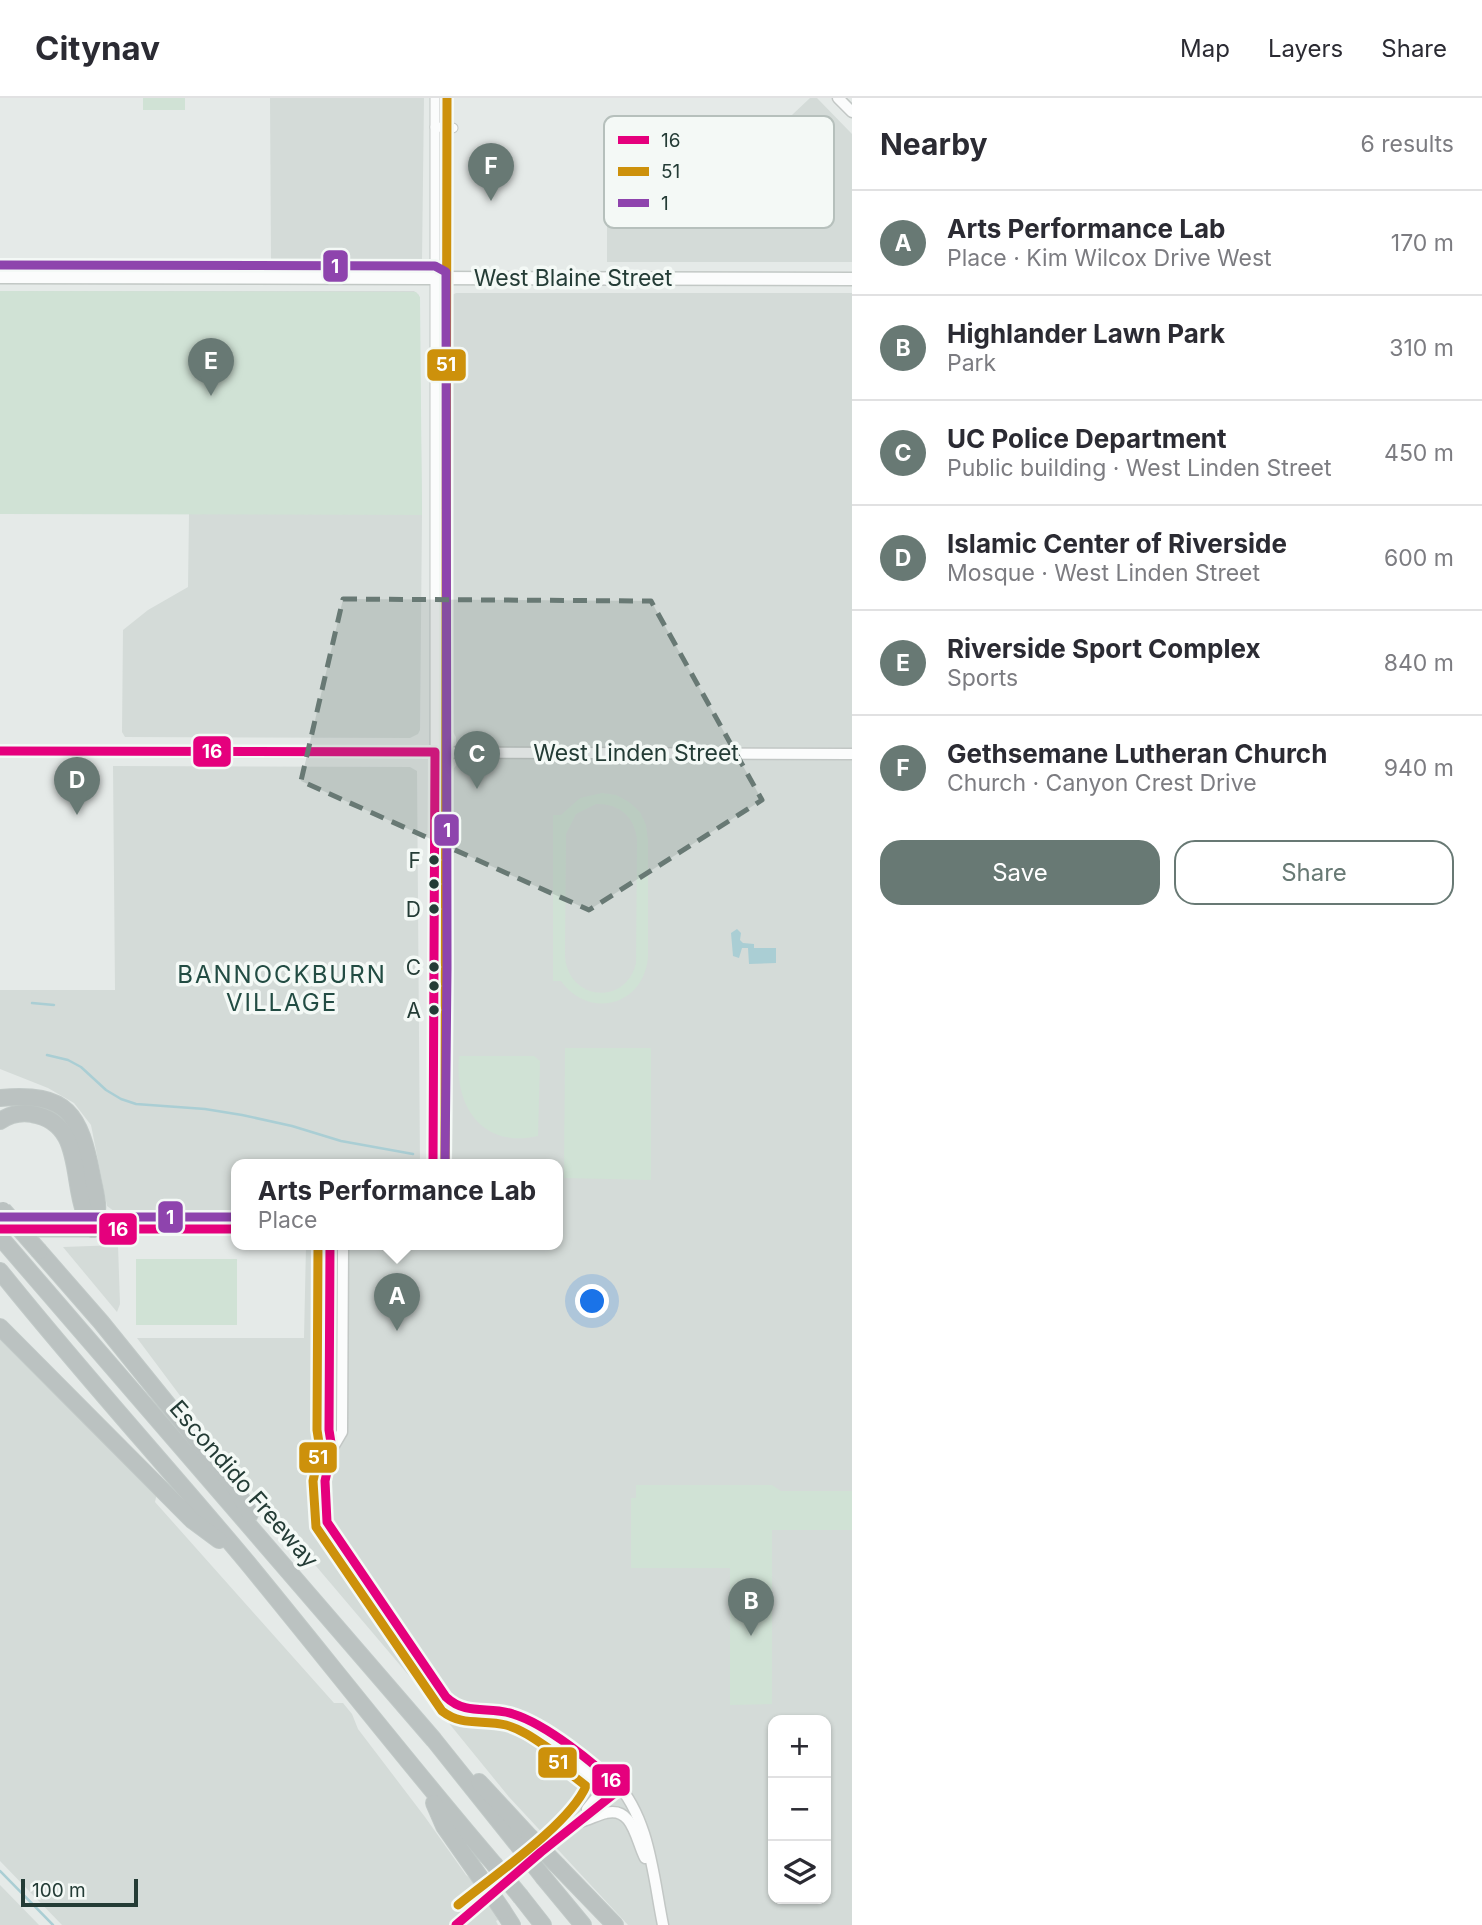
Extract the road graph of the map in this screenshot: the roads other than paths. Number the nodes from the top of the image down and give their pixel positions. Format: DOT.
graph roads {
  1 [pos="435,98"];
  2 [pos="838,98"];
  3 [pos="852,112"];
  4 [pos="435,127"];
  5 [pos="453,128"];
  6 [pos="0,276"];
  7 [pos="435,278"];
  8 [pos="852,279"];
  9 [pos="0,751"];
  10 [pos="435,752"];
  11 [pos="852,754"];
  12 [pos="0,1098"];
  13 [pos="0,1121"];
  14 [pos="433,1159"];
  15 [pos="2,1207"];
  16 [pos="231,1228"];
  17 [pos="28,1229"];
  18 [pos="93,1229"];
  19 [pos="4,1242"];
  20 [pos="330,1250"];
  21 [pos="343,1250"];
  22 [pos="0,1271"];
  23 [pos="0,1327"];
  24 [pos="332,1449"];
  25 [pos="267,1544"];
  26 [pos="245,1560"];
  27 [pos="567,1746"];
  28 [pos="428,1787"];
  29 [pos="620,1789"];
  30 [pos="577,1822"];
  31 [pos="523,1840"];
  32 [pos="653,1876"];
  33 [pos="456,1925"];
  34 [pos="512,1925"];
  35 [pos="543,1925"];
  36 [pos="583,1925"];
  37 [pos="615,1925"];
  38 [pos="663,1925"];
  1 -- 4 [label="street"];
  2 -- 3 [label="street"];
  4 -- 5 [label="street"];
  4 -- 7 [label="street"];
  6 -- 7 [label="main road, West Blaine Street"];
  7 -- 8 [label="main road, West Blaine Street"];
  7 -- 10 [label="street"];
  9 -- 10 [label="street, West Linden Street"];
  10 -- 11 [label="street, West Linden Street"];
  10 -- 14 [label="street"];
  12 -- 18 [label="highway"];
  13 -- 18 [label="highway"];
  15 -- 25 [label="highway, bridge"];
  16 -- 18 [label="street"];
  17 -- 18 [label="main road"];
  19 -- 25 [label="highway, Escondido Freeway"];
  20 -- 24 [label="street"];
  21 -- 24 [label="street"];
  22 -- 26 [label="highway"];
  23 -- 26 [label="highway"];
  24 -- 27 [label="street"];
  25 -- 31 [label="highway, Escondido Freeway"];
  26 -- 28 [label="highway"];
  27 -- 29 [label="street"];
  27 -- 30 [label="street"];
  28 -- 34 [label="highway, bridge"];
  28 -- 35 [label="highway, bridge"];
  29 -- 30 [label="street"];
  29 -- 32 [label="street"];
  30 -- 32 [label="street"];
  30 -- 33 [label="street"];
  31 -- 36 [label="highway, Escondido Freeway, bridge"];
  31 -- 37 [label="highway, bridge"];
  32 -- 38 [label="street"];
}
